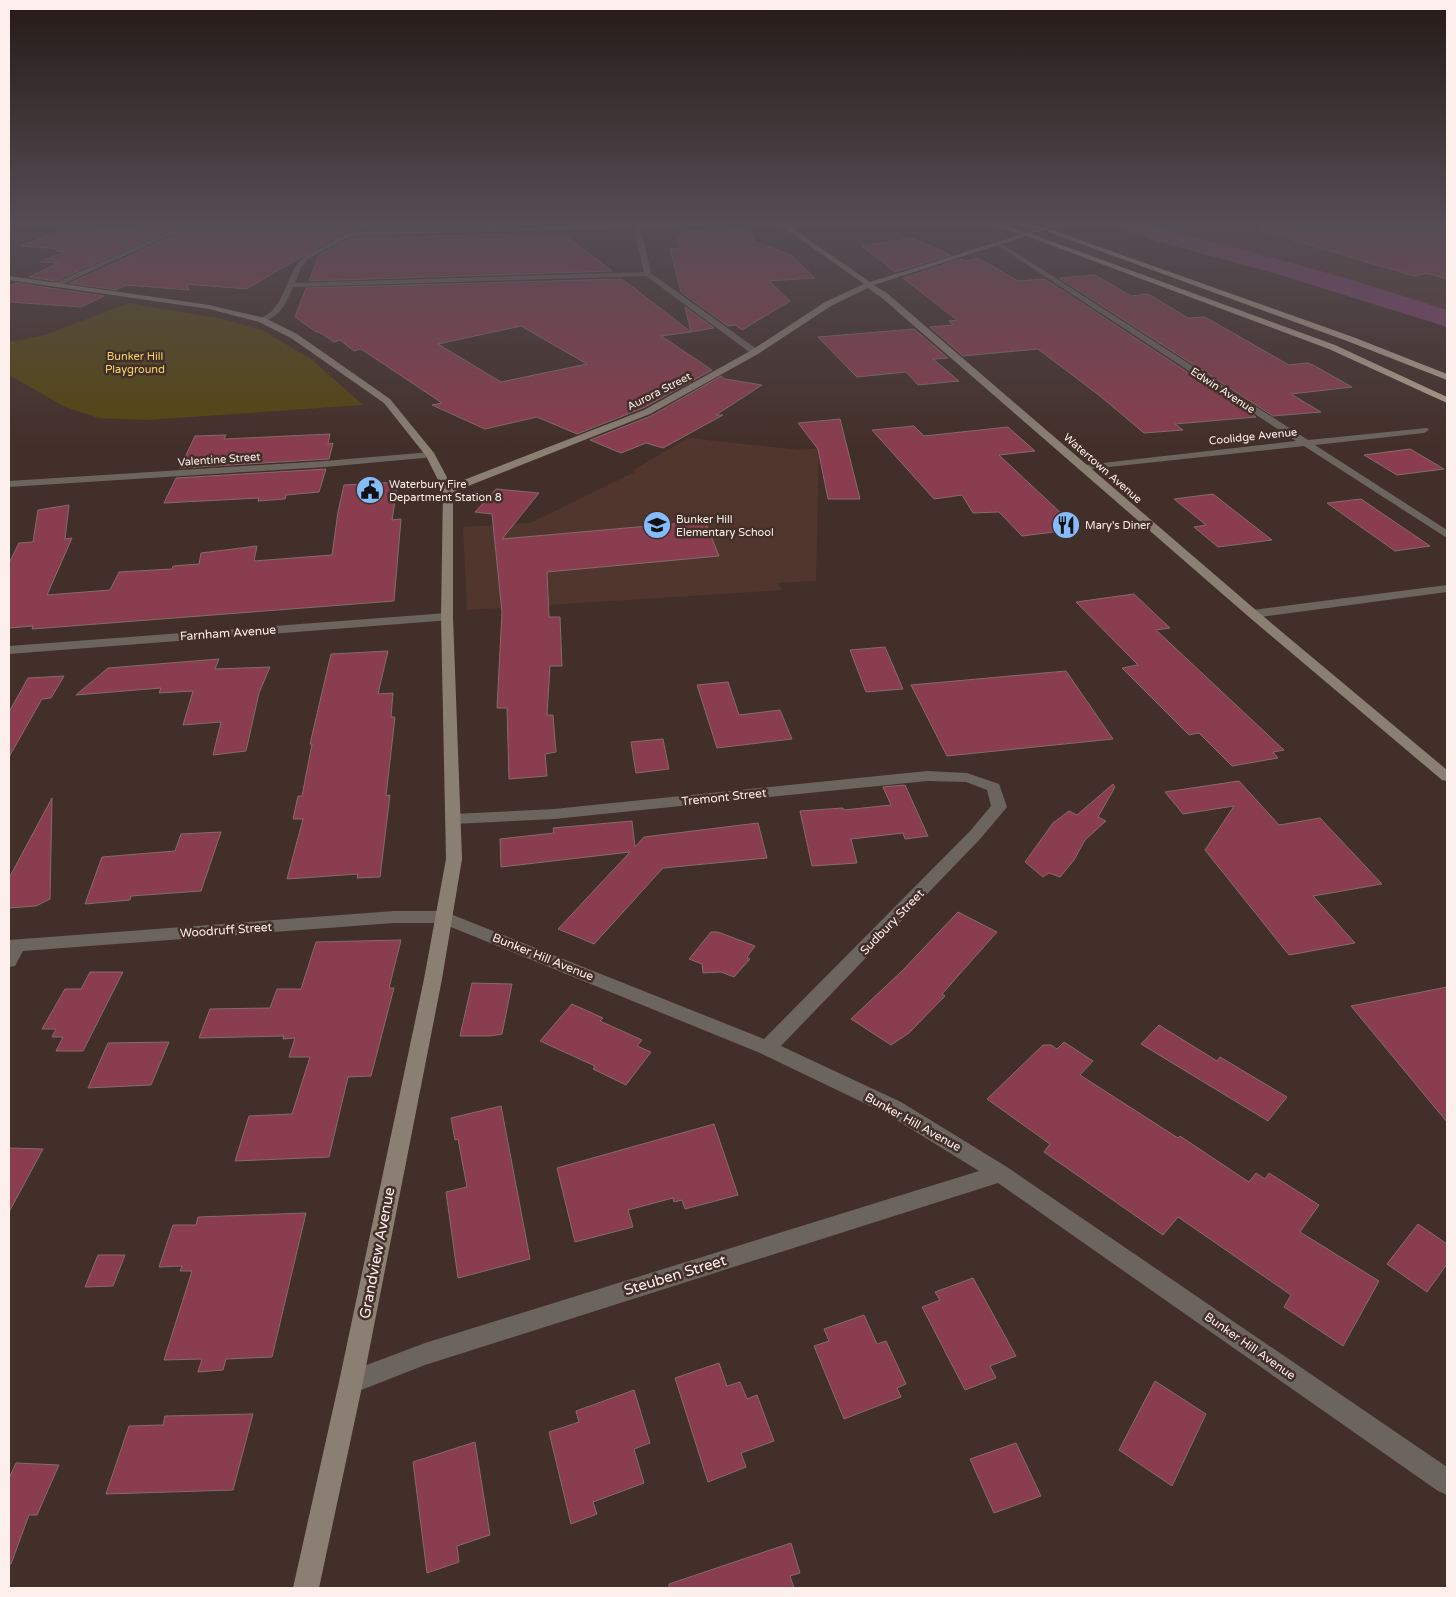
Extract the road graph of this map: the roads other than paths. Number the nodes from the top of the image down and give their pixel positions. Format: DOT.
graph roads {
  1 [pos="153,299"];
  2 [pos="285,299"];
  3 [pos="682,299"];
  4 [pos="840,299"];
  5 [pos="888,299"];
  6 [pos="1083,299"];
  7 [pos="1202,299"];
  8 [pos="1237,299"];
  9 [pos="262,320"];
  10 [pos="756,352"];
  11 [pos="1447,377"];
  12 [pos="1447,400"];
  13 [pos="1424,430"];
  14 [pos="1305,443"];
  15 [pos="431,455"];
  16 [pos="1084,468"];
  17 [pos="9,484"];
  18 [pos="448,490"];
  19 [pos="1447,536"];
  20 [pos="1447,588"];
  21 [pos="1253,614"];
  22 [pos="447,617"];
  23 [pos="9,650"];
  24 [pos="1447,777"];
  25 [pos="994,787"];
  26 [pos="453,819"];
  27 [pos="443,916"];
  28 [pos="14,946"];
  29 [pos="9,961"];
  30 [pos="767,1048"];
  31 [pos="1000,1173"];
  32 [pos="352,1382"];
  33 [pos="1447,1482"];
  34 [pos="306,1588"];
  1 -- 9 [label="main road"];
  2 -- 9 [label="street"];
  3 -- 10 [label="street"];
  4 -- 10 [label="main road, Aurora Street"];
  5 -- 16 [label="main road, Watertown Avenue"];
  6 -- 14 [label="street, Edwin Avenue"];
  7 -- 12 [label="highway"];
  8 -- 11 [label="highway"];
  9 -- 15 [label="main road"];
  10 -- 18 [label="main road, Aurora Street"];
  13 -- 14 [label="street, Coolidge Avenue"];
  14 -- 16 [label="street, Coolidge Avenue"];
  14 -- 19 [label="street, Edwin Avenue"];
  15 -- 17 [label="street, Valentine Street"];
  15 -- 18 [label="main road"];
  16 -- 21 [label="main road, Watertown Avenue"];
  18 -- 22 [label="main road"];
  20 -- 21 [label="street"];
  21 -- 24 [label="main road, Watertown Avenue"];
  22 -- 23 [label="street, Farnham Avenue"];
  22 -- 26 [label="main road"];
  25 -- 26 [label="street, Tremont Street"];
  25 -- 30 [label="street, Sudbury Street"];
  26 -- 27 [label="main road"];
  27 -- 28 [label="street, Woodruff Street"];
  27 -- 30 [label="street, Bunker Hill Avenue"];
  27 -- 32 [label="main road, Grandview Avenue"];
  28 -- 29 [label="street"];
  30 -- 31 [label="street, Bunker Hill Avenue"];
  31 -- 32 [label="street, Steuben Street"];
  31 -- 33 [label="street, Bunker Hill Avenue"];
  32 -- 34 [label="main road, Grandview Avenue"];
}
